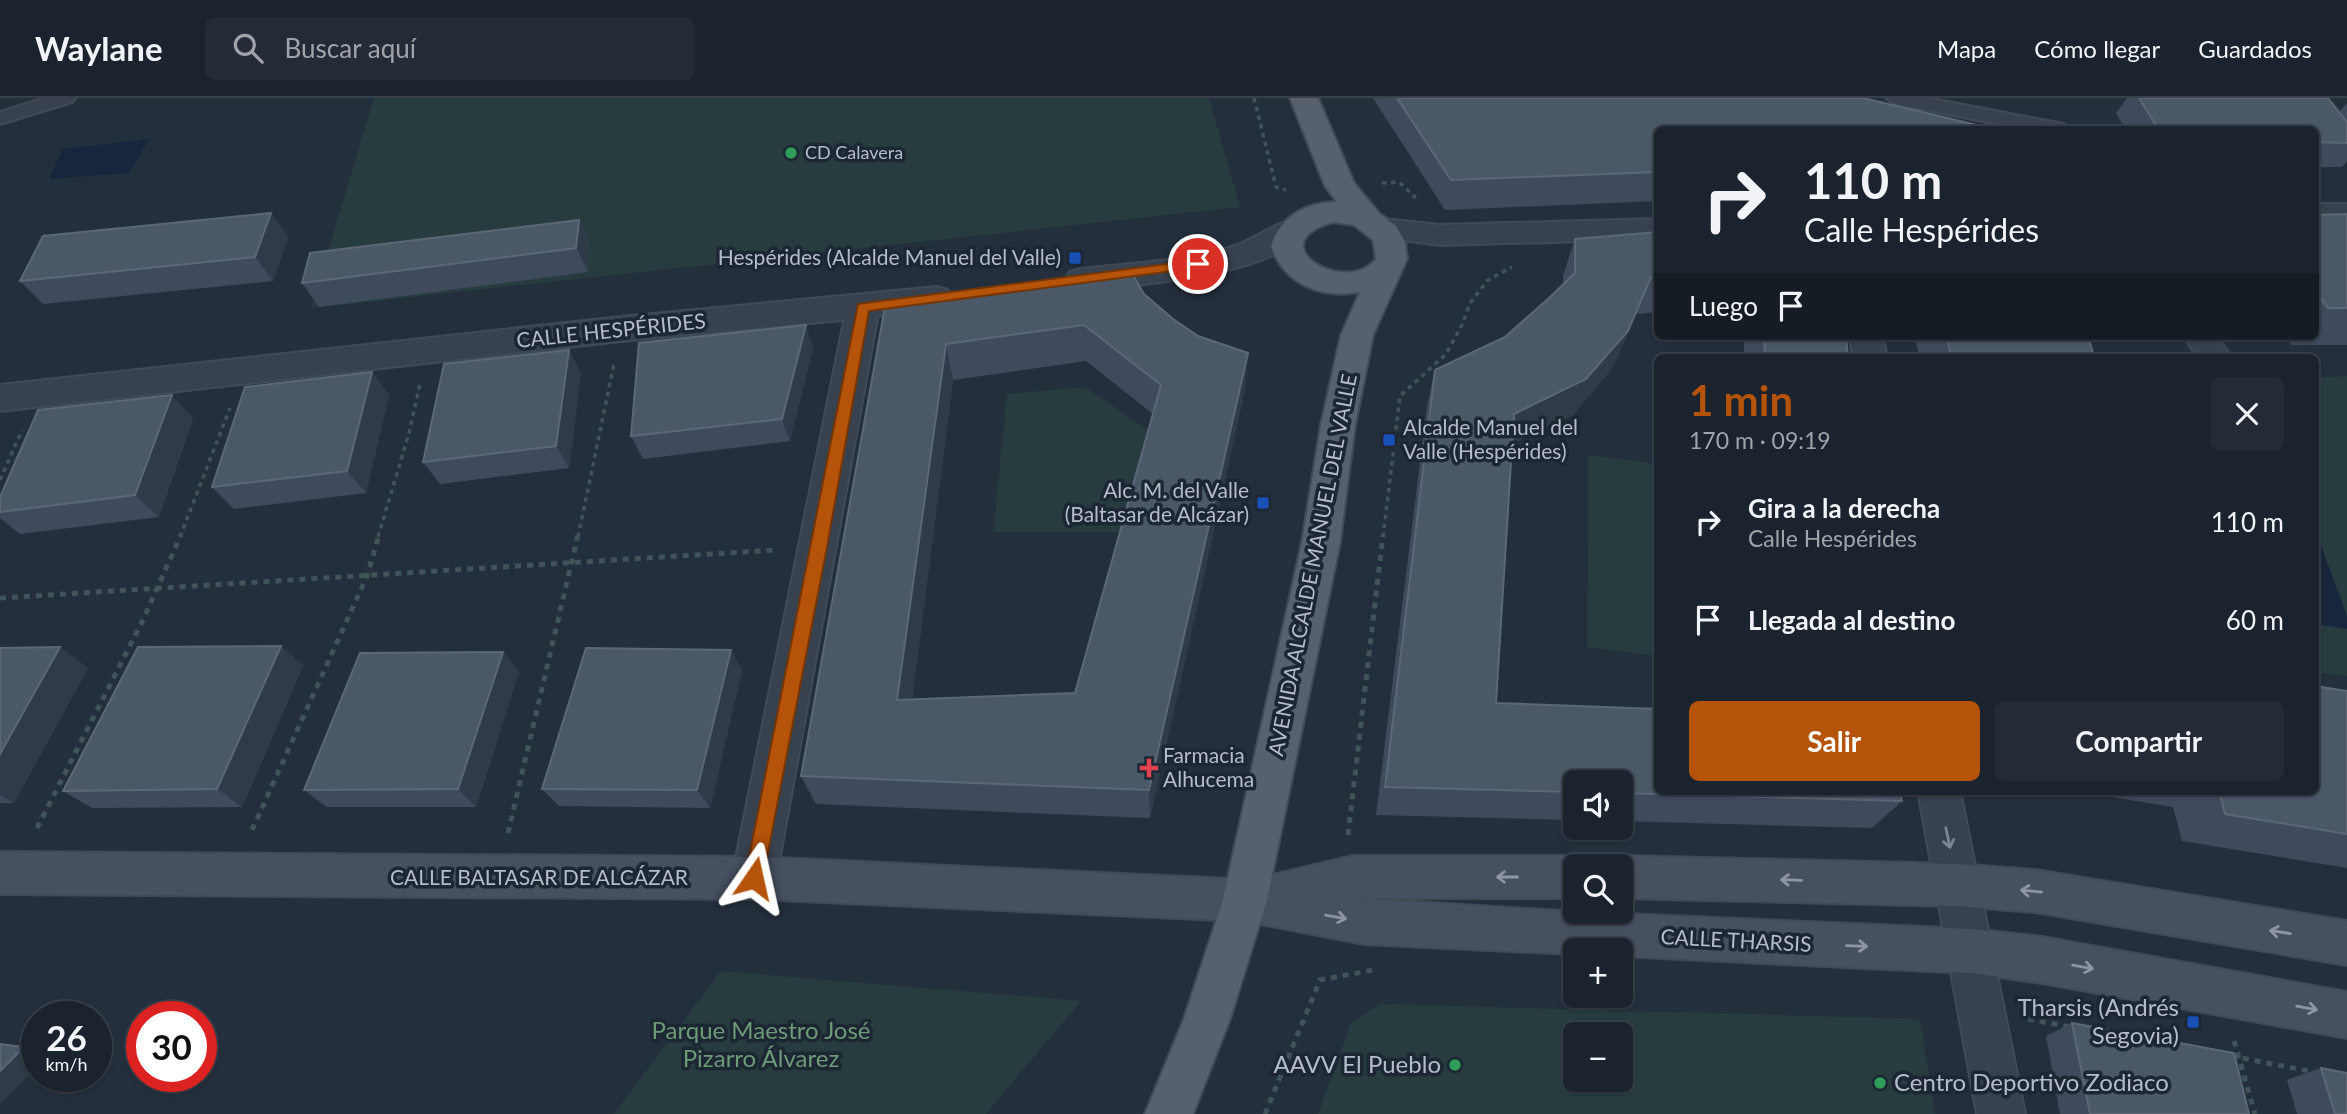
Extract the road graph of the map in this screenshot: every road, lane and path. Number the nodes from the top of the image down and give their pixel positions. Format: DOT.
graph roads {
  1 [pos="65,98"];
  2 [pos="1254,98"];
  3 [pos="1304,98"];
  4 [pos="1896,98"];
  5 [pos="0,118"];
  6 [pos="2042,126"];
  7 [pos="1399,182"];
  8 [pos="1340,186"];
  9 [pos="1286,190"];
  10 [pos="1423,205"];
  11 [pos="2319,214"];
  12 [pos="2347,214"];
  13 [pos="1296,225"];
  14 [pos="1654,229"];
  15 [pos="1382,244"];
  16 [pos="1518,258"];
  17 [pos="1222,261"];
  18 [pos="1312,277"];
  19 [pos="1054,283"];
  20 [pos="972,294"];
  21 [pos="863,307"];
  22 [pos="1357,335"];
  23 [pos="428,350"];
  24 [pos="242,370"];
  25 [pos="0,398"];
  26 [pos="605,407"];
  27 [pos="819,547"];
  28 [pos="572,565"];
  29 [pos="367,576"];
  30 [pos="159,589"];
  31 [pos="0,598"];
  32 [pos="1940,795"];
  33 [pos="7,874"];
  34 [pos="232,876"];
  35 [pos="1353,877"];
  36 [pos="1563,877"];
  37 [pos="1633,877"];
  38 [pos="497,878"];
  39 [pos="754,878"];
  40 [pos="1957,885"];
  41 [pos="1245,900"];
  42 [pos="1364,922"];
  43 [pos="2347,943"];
  44 [pos="1970,951"];
  45 [pos="2220,993"];
  46 [pos="1983,1011"];
  47 [pos="2347,1015"];
  48 [pos="2077,1028"];
  49 [pos="2226,1055"];
  50 [pos="2239,1058"];
  51 [pos="2333,1075"];
  52 [pos="1169,1114"];
  53 [pos="1265,1114"];
  54 [pos="2001,1114"];
  55 [pos="2255,1114"];
  1 -- 5 [label="lane"];
  2 -- 9 [label="path"];
  3 -- 8 [label="main road"];
  4 -- 6 [label="lane"];
  7 -- 10 [label="path"];
  8 -- 13 [label="main road"];
  8 -- 15 [label="main road"];
  11 -- 12 [label="street"];
  13 -- 15 [label="main road"];
  13 -- 17 [label="street"];
  13 -- 18 [label="main road"];
  14 -- 15 [label="street"];
  15 -- 18 [label="main road"];
  15 -- 22 [label="main road, AVENIDA ALCALDE MANUEL DEL VALLE"];
  16 -- 35 [label="path"];
  17 -- 18 [label="street"];
  17 -- 19 [label="street"];
  18 -- 22 [label="main road"];
  20 -- 21 [label="street, CALLE HESPÉRIDES"];
  21 -- 23 [label="street, CALLE HESPÉRIDES"];
  21 -- 27 [label="street"];
  22 -- 41 [label="main road, AVENIDA ALCALDE MANUEL DEL VALLE"];
  23 -- 24 [label="street, CALLE HESPÉRIDES"];
  23 -- 29 [label="path"];
  24 -- 25 [label="street, CALLE HESPÉRIDES"];
  24 -- 30 [label="path"];
  26 -- 28 [label="path"];
  27 -- 28 [label="path"];
  27 -- 39 [label="street"];
  28 -- 29 [label="path"];
  28 -- 38 [label="path"];
  29 -- 30 [label="path"];
  29 -- 34 [label="path"];
  30 -- 31 [label="path"];
  30 -- 33 [label="path"];
  32 -- 40 [label="street, one-way"];
  33 -- 34 [label="main road, CALLE BALTASAR DE ALCÁZAR"];
  34 -- 38 [label="main road, CALLE BALTASAR DE ALCÁZAR"];
  36 -- 35 [label="main road, one-way"];
  35 -- 41 [label="main road"];
  40 -- 37 [label="main road, one-way"];
  38 -- 39 [label="main road, CALLE BALTASAR DE ALCÁZAR"];
  39 -- 41 [label="main road, CALLE BALTASAR DE ALCÁZAR"];
  43 -- 40 [label="main road, one-way"];
  40 -- 44 [label="street"];
  41 -- 42 [label="main road, CALLE THARSIS, one-way"];
  41 -- 52 [label="main road, AVENIDA ALCALDE MANUEL DEL VALLE"];
  42 -- 44 [label="main road, CALLE THARSIS, one-way"];
  42 -- 53 [label="path"];
  44 -- 45 [label="main road, CALLE THARSIS, one-way"];
  44 -- 46 [label="street"];
  45 -- 47 [label="main road, CALLE THARSIS, one-way"];
  45 -- 50 [label="path"];
  46 -- 48 [label="path"];
  46 -- 54 [label="street"];
  49 -- 50 [label="path"];
  50 -- 51 [label="path"];
  50 -- 55 [label="path"];
}
